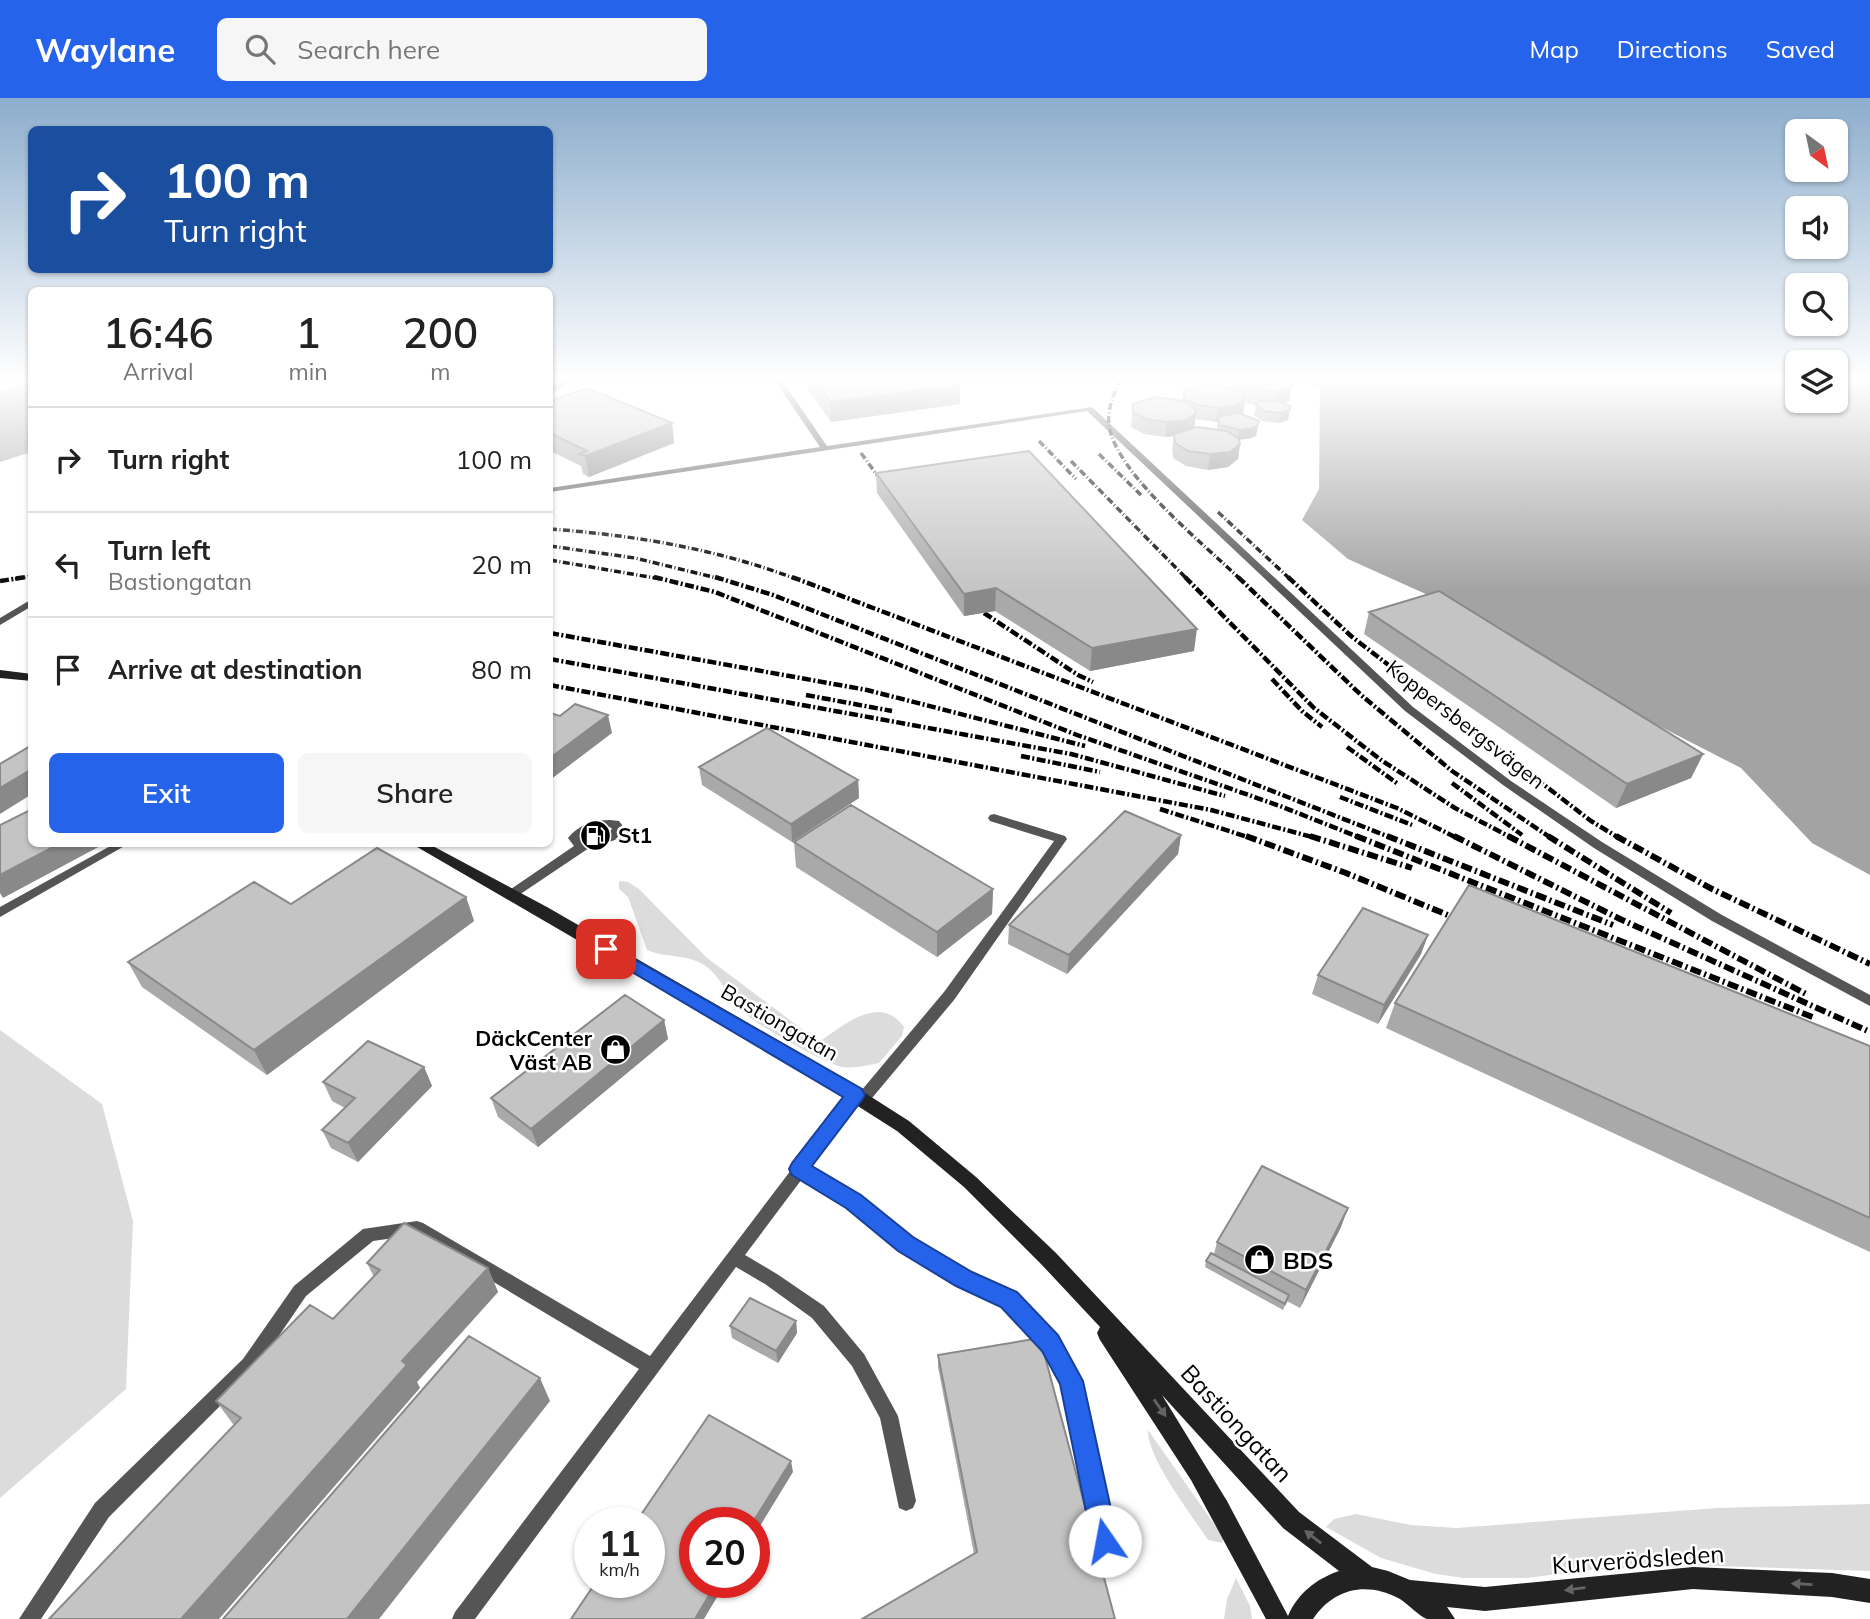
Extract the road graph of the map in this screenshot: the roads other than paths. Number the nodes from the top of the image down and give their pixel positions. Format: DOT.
graph roads {
  1 [pos="818,450"];
  2 [pos="1133,450"];
  3 [pos="553,490"];
  4 [pos="28,604"];
  5 [pos="0,622"];
  6 [pos="0,674"];
  7 [pos="28,678"];
  8 [pos="994,818"];
  9 [pos="117,847"];
  10 [pos="425,847"];
  11 [pos="582,847"];
  12 [pos="512,894"];
  13 [pos="0,914"];
  14 [pos="1870,1001"];
  15 [pos="859,1097"];
  16 [pos="799,1169"];
  17 [pos="733,1258"];
  18 [pos="1078,1292"];
  19 [pos="651,1366"];
  20 [pos="906,1501"];
  21 [pos="1105,1541"];
  22 [pos="1367,1578"];
  23 [pos="1410,1591"];
  24 [pos="1870,1591"];
  25 [pos="29,1619"];
  26 [pos="462,1619"];
  27 [pos="1278,1619"];
  28 [pos="1299,1619"];
  29 [pos="1443,1619"];
  1 -- 3 [label="lane"];
  2 -- 14 [label="lane, Koppersbergsvägen"];
  4 -- 5 [label="lane"];
  6 -- 7 [label="main road"];
  8 -- 15 [label="lane"];
  9 -- 13 [label="lane"];
  10 -- 12 [label="main road, Bastiongatan"];
  11 -- 12 [label="lane"];
  12 -- 15 [label="main road, Bastiongatan"];
  15 -- 16 [label="lane"];
  15 -- 18 [label="main road, Bastiongatan"];
  16 -- 17 [label="lane"];
  16 -- 21 [label="lane"];
  17 -- 19 [label="lane"];
  17 -- 20 [label="lane"];
  22 -- 18 [label="main road, Bastiongatan, one-way"];
  18 -- 27 [label="main road, Bastiongatan, one-way"];
  19 -- 25 [label="lane"];
  19 -- 26 [label="lane"];
  22 -- 23 [label="main road, Kurverödsleden"];
  22 -- 28 [label="main road, Kurverödsleden"];
  24 -- 23 [label="main road, Kurverödsleden, one-way"];
  23 -- 29 [label="main road, Kurverödsleden"];
}
